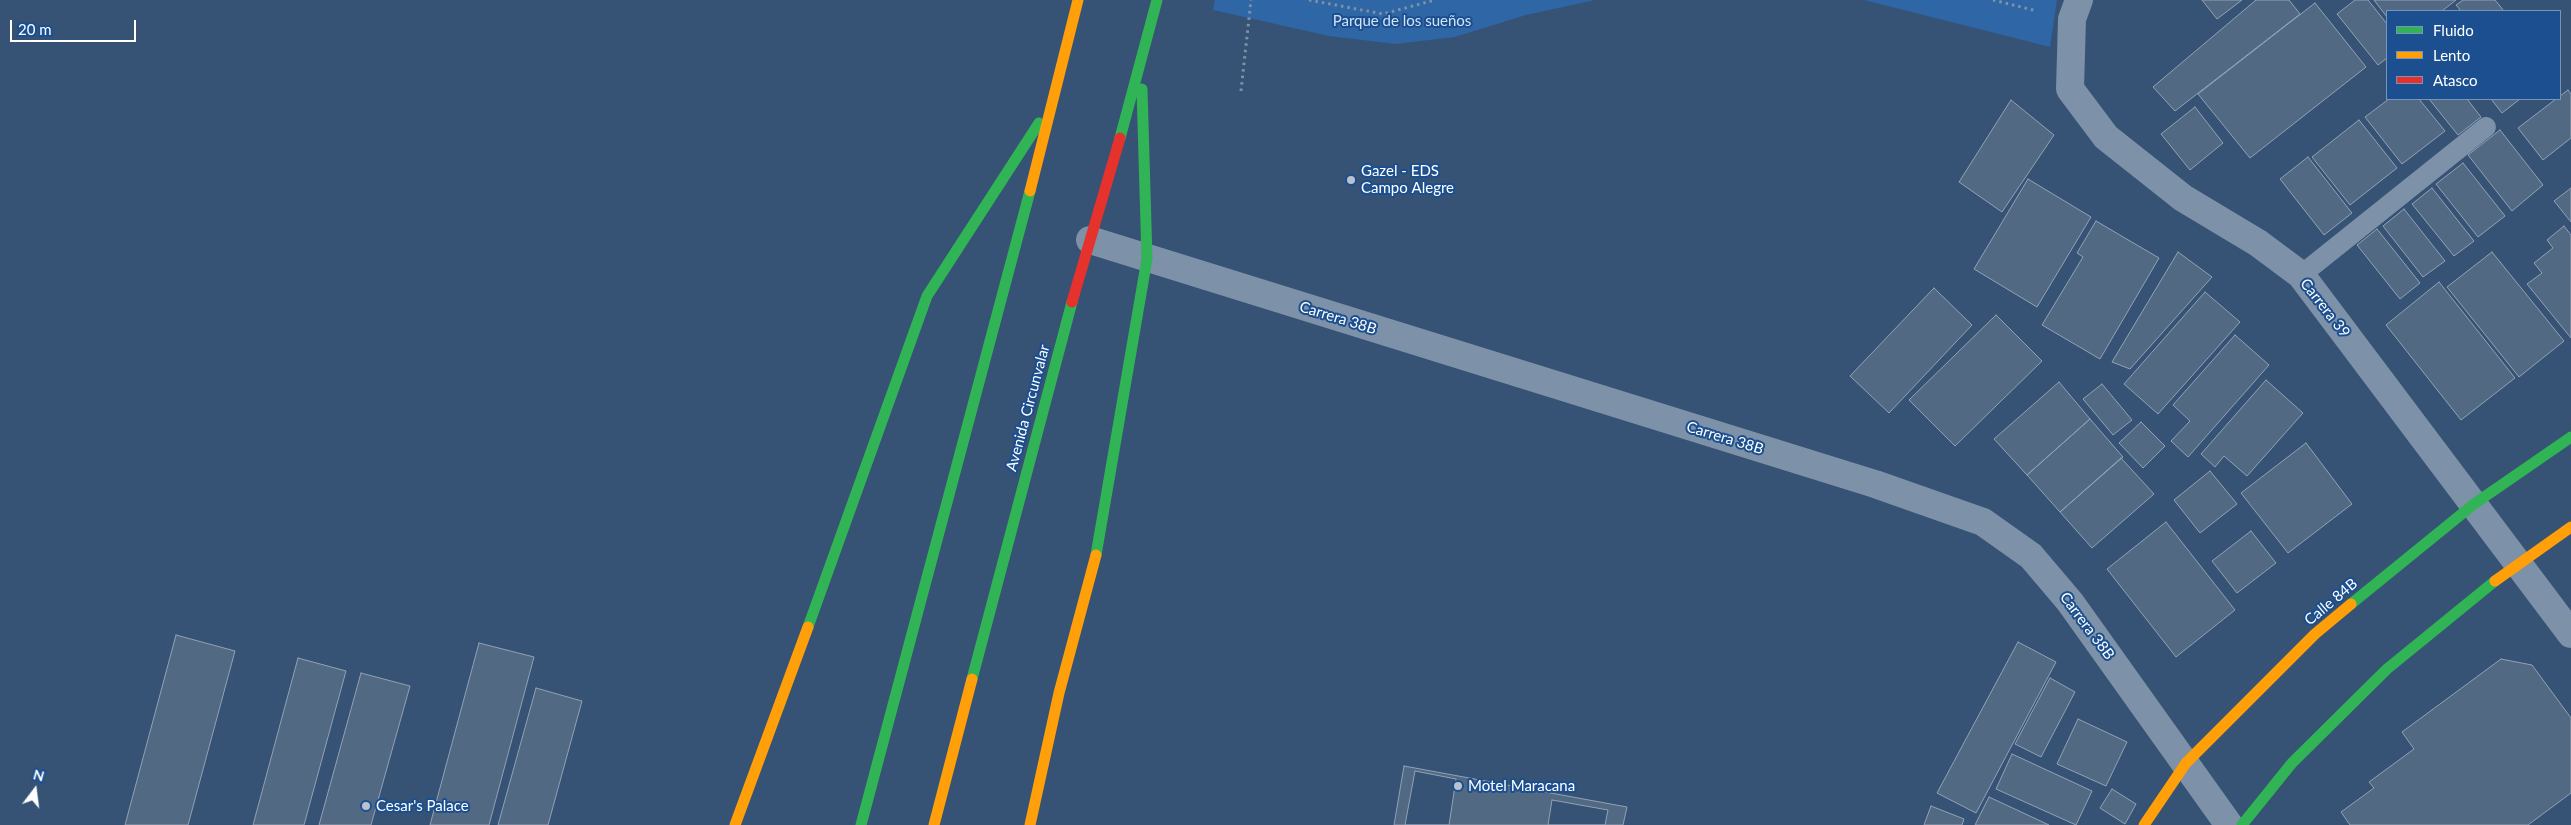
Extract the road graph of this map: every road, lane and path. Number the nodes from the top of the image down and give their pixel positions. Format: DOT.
graph roads {
  1 [pos="1078,0"];
  2 [pos="1158,0"];
  3 [pos="1251,0"];
  4 [pos="1309,0"];
  5 [pos="1435,0"];
  6 [pos="1993,0"];
  7 [pos="2076,10"];
  8 [pos="1141,66"];
  9 [pos="1241,91"];
  10 [pos="1054,101"];
  11 [pos="2486,127"];
  12 [pos="1090,240"];
  13 [pos="1147,259"];
  14 [pos="2301,275"];
  15 [pos="2571,437"];
  16 [pos="2474,504"];
  17 [pos="2571,527"];
  18 [pos="2518,563"];
  19 [pos="2571,634"];
  20 [pos="2186,763"];
  21 [pos="735,825"];
  22 [pos="861,825"];
  23 [pos="934,825"];
  24 [pos="1030,825"];
  25 [pos="2144,825"];
  26 [pos="2229,825"];
  27 [pos="2242,825"];
  1 -- 10 [label="main road"];
  2 -- 8 [label="main road, Avenida Circunvalar"];
  3 -- 9 [label="path"];
  4 -- 5 [label="path"];
  6 -- 7 [label="path"];
  7 -- 14 [label="street, Carrera 39"];
  8 -- 12 [label="main road, Avenida Circunvalar"];
  8 -- 13 [label="main road"];
  10 -- 21 [label="main road"];
  10 -- 22 [label="main road"];
  11 -- 14 [label="lane"];
  12 -- 13 [label="street, Carrera 38B"];
  12 -- 23 [label="main road, Avenida Circunvalar"];
  13 -- 20 [label="street, Carrera 38B"];
  13 -- 24 [label="main road"];
  14 -- 16 [label="street, Carrera 39"];
  15 -- 16 [label="main road, Calle 84B"];
  16 -- 18 [label="street, Carrera 39"];
  16 -- 20 [label="main road, Calle 84B"];
  17 -- 18 [label="main road"];
  18 -- 19 [label="street, Carrera 39"];
  18 -- 27 [label="main road"];
  20 -- 25 [label="main road, Calle 84B"];
  20 -- 26 [label="street, Carrera 38B"];
}
